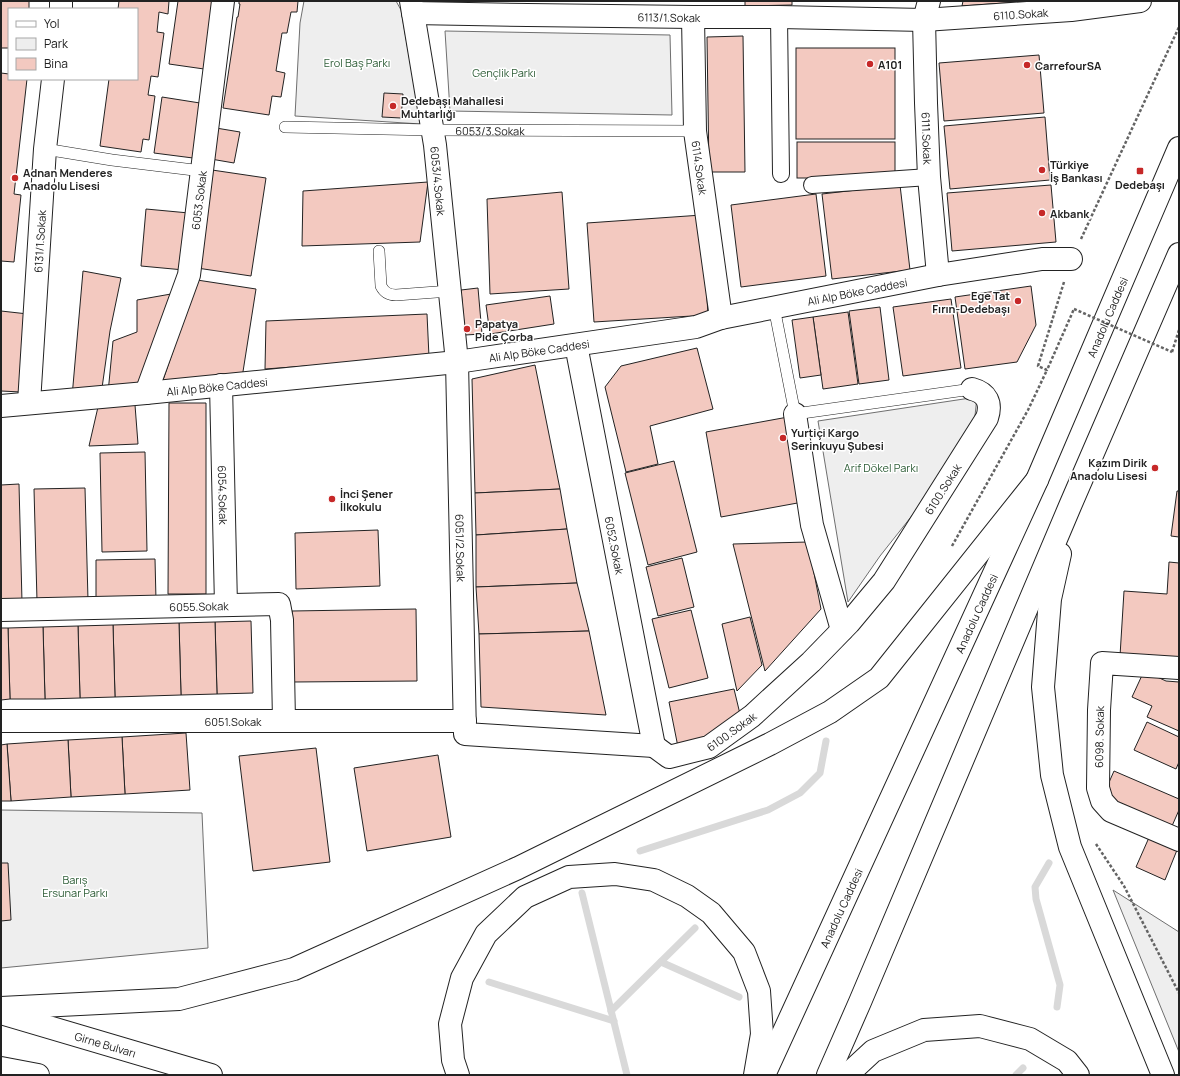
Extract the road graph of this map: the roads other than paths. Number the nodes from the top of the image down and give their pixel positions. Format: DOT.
graph roads {
  1 [pos="223,1"];
  2 [pos="1140,1"];
  3 [pos="1072,6"];
  4 [pos="412,7"];
  5 [pos="735,9"];
  6 [pos="927,10"];
  7 [pos="693,17"];
  8 [pos="779,17"];
  9 [pos="53,80"];
  10 [pos="285,127"];
  11 [pos="433,130"];
  12 [pos="695,131"];
  13 [pos="1179,148"];
  14 [pos="46,149"];
  15 [pos="202,171"];
  16 [pos="781,174"];
  17 [pos="929,177"];
  18 [pos="812,185"];
  19 [pos="379,252"];
  20 [pos="1071,259"];
  21 [pos="1177,261"];
  22 [pos="938,275"];
  23 [pos="450,291"];
  24 [pos="774,307"];
  25 [pos="721,318"];
  26 [pos="576,345"];
  27 [pos="457,362"];
  28 [pos="221,385"];
  29 [pos="972,389"];
  30 [pos="146,393"];
  31 [pos="29,403"];
  32 [pos="1,406"];
  33 [pos="795,414"];
  34 [pos="1037,480"];
  35 [pos="1070,506"];
  36 [pos="226,605"];
  37 [pos="1,610"];
  38 [pos="842,630"];
  39 [pos="1179,668"];
  40 [pos="1,721"];
  41 [pos="284,721"];
  42 [pos="465,727"];
  43 [pos="654,746"];
  44 [pos="1179,840"];
  45 [pos="1,1008"];
  46 [pos="1,1013"];
  47 [pos="1,1068"];
  48 [pos="1,1072"];
  49 [pos="7,1075"];
  50 [pos="38,1075"];
  51 [pos="211,1075"];
  52 [pos="458,1075"];
  53 [pos="755,1075"];
  54 [pos="764,1075"];
  55 [pos="828,1075"];
  56 [pos="847,1075"];
  57 [pos="1078,1075"];
  58 [pos="1163,1075"];
  1 -- 15 [label="main road, 6053.Sokak"];
  2 -- 3 [label="main road, 6110.Sokak"];
  3 -- 6 [label="main road, 6110.Sokak"];
  4 -- 7 [label="main road, 6113/1.Sokak"];
  4 -- 11 [label="main road, 6053/4.Sokak"];
  5 -- 7 [label="main road, 6113/1.Sokak"];
  5 -- 8 [label="main road, 6113/1.Sokak"];
  6 -- 8 [label="main road, 6113/1.Sokak"];
  6 -- 17 [label="main road, 6111.Sokak"];
  7 -- 12 [label="main road, 6114.Sokak"];
  8 -- 16 [label="street"];
  9 -- 14 [label="main road, 6131/1.Sokak"];
  10 -- 11 [label="lane, 6053/3.Sokak"];
  11 -- 12 [label="lane, 6053/3.Sokak"];
  11 -- 23 [label="main road, 6053/4.Sokak"];
  12 -- 25 [label="main road, 6114.Sokak"];
  13 -- 34 [label="main road, Anadolu Caddesi"];
  14 -- 15 [label="lane"];
  14 -- 31 [label="main road, 6131/1.Sokak"];
  15 -- 30 [label="main road, 6053.Sokak"];
  17 -- 18 [label="street"];
  17 -- 22 [label="main road, 6111.Sokak"];
  19 -- 23 [label="lane"];
  20 -- 22 [label="main road, Ali Alp Böke Caddesi"];
  21 -- 35 [label="main road"];
  22 -- 24 [label="main road, Ali Alp Böke Caddesi"];
  23 -- 27 [label="main road, 6053/4.Sokak"];
  24 -- 25 [label="main road, Ali Alp Böke Caddesi"];
  24 -- 33 [label="lane"];
  25 -- 26 [label="main road, Ali Alp Böke Caddesi"];
  26 -- 27 [label="main road, Ali Alp Böke Caddesi"];
  26 -- 43 [label="main road, 6052.Sokak"];
  27 -- 28 [label="main road, Ali Alp Böke Caddesi"];
  27 -- 42 [label="main road, 6051/2.Sokak"];
  28 -- 30 [label="main road, Ali Alp Böke Caddesi"];
  28 -- 36 [label="main road, 6054.Sokak"];
  29 -- 33 [label="lane, 6100.Sokak"];
  29 -- 38 [label="main road, 6100.Sokak"];
  30 -- 31 [label="main road, Ali Alp Böke Caddesi"];
  31 -- 32 [label="main road, Ali Alp Böke Caddesi"];
  33 -- 38 [label="main road"];
  34 -- 45 [label="main road"];
  34 -- 54 [label="main road, Anadolu Caddesi"];
  35 -- 55 [label="main road"];
  35 -- 58 [label="main road"];
  36 -- 37 [label="main road, 6055.Sokak"];
  36 -- 41 [label="main road, 6055.Sokak"];
  38 -- 43 [label="main road, 6100.Sokak"];
  39 -- 44 [label="main road, 6098. Sokak"];
  40 -- 41 [label="main road, 6051.Sokak"];
  41 -- 42 [label="main road, 6051.Sokak"];
  42 -- 43 [label="main road, 6051.Sokak"];
  46 -- 51 [label="main road, Girne Bulvarı"];
  47 -- 50 [label="main road"];
  48 -- 49 [label="main road"];
  52 -- 53 [label="main road"];
  56 -- 57 [label="main road"];
}
